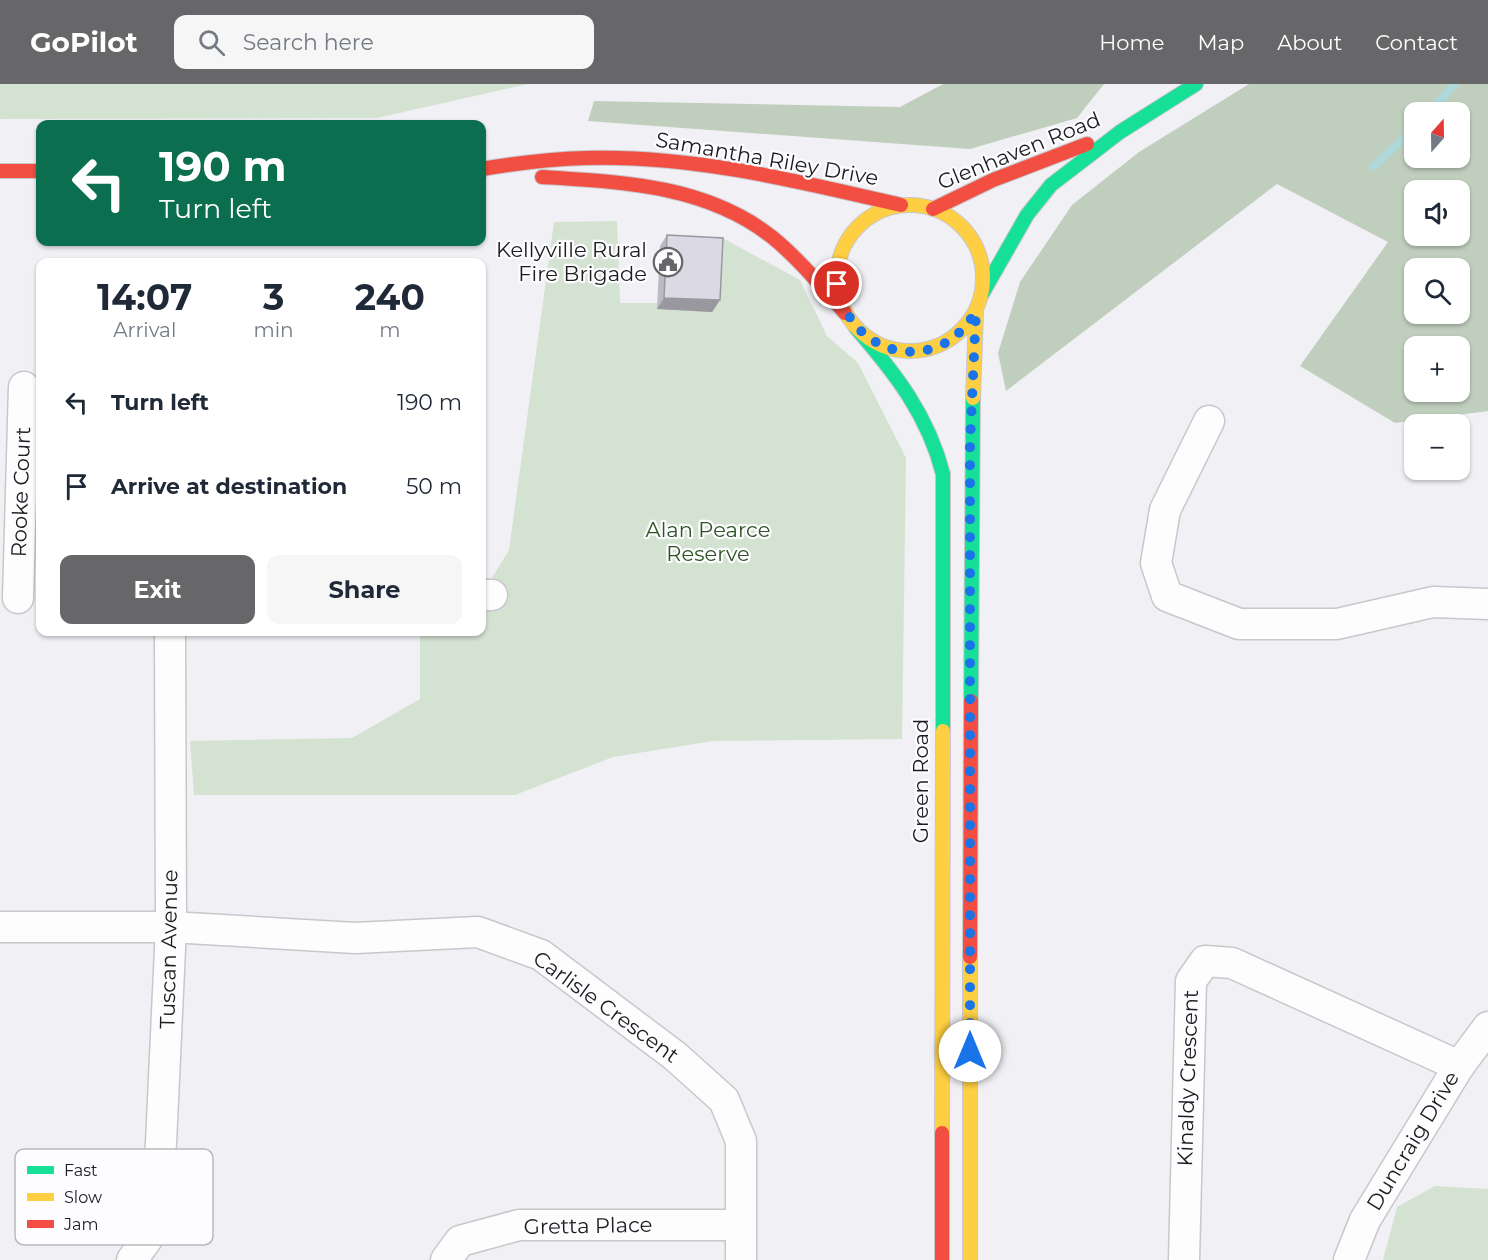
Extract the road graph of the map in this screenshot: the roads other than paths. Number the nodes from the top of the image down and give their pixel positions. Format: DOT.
graph roads {
  1 [pos="1196,84"];
  2 [pos="1120,132"];
  3 [pos="486,170"];
  4 [pos="0,171"];
  5 [pos="36,171"];
  6 [pos="486,171"];
  7 [pos="901,205"];
  8 [pos="933,209"];
  9 [pos="982,294"];
  10 [pos="976,312"];
  11 [pos="846,314"];
  12 [pos="856,328"];
  13 [pos="21,386"];
  14 [pos="1209,421"];
  15 [pos="19,598"];
  16 [pos="1488,604"];
  17 [pos="170,636"];
  18 [pos="0,927"];
  19 [pos="171,927"];
  20 [pos="1488,1027"];
  21 [pos="1459,1066"];
  22 [pos="160,1149"];
  23 [pos="740,1225"];
  24 [pos="143,1245"];
  25 [pos="132,1260"];
  26 [pos="446,1260"];
  27 [pos="741,1260"];
  28 [pos="942,1260"];
  29 [pos="970,1260"];
  30 [pos="1184,1260"];
  31 [pos="1349,1260"];
  1 -- 2 [label="main road, Glenhaven Road"];
  2 -- 8 [label="main road, Glenhaven Road"];
  2 -- 9 [label="main road, Glenhaven Road"];
  3 -- 7 [label="main road, Samantha Riley Drive"];
  4 -- 5 [label="main road"];
  6 -- 11 [label="main road, Samantha Riley Drive"];
  7 -- 8 [label="main road"];
  7 -- 11 [label="main road"];
  8 -- 9 [label="main road"];
  9 -- 10 [label="main road"];
  10 -- 12 [label="main road"];
  10 -- 29 [label="main road"];
  11 -- 12 [label="main road"];
  12 -- 28 [label="main road, Green Road"];
  13 -- 15 [label="street, Rooke Court"];
  14 -- 16 [label="street"];
  17 -- 19 [label="street, Tuscan Avenue"];
  18 -- 19 [label="street, Carlisle Crescent"];
  19 -- 22 [label="street, Tuscan Avenue"];
  19 -- 23 [label="street, Carlisle Crescent"];
  20 -- 21 [label="street, Duncraig Drive"];
  21 -- 30 [label="street, Kinaldy Crescent"];
  21 -- 31 [label="street, Duncraig Drive"];
  23 -- 26 [label="street, Gretta Place"];
  23 -- 27 [label="street, Carlisle Crescent"];
  24 -- 25 [label="street, Tuscan Avenue"];
}
